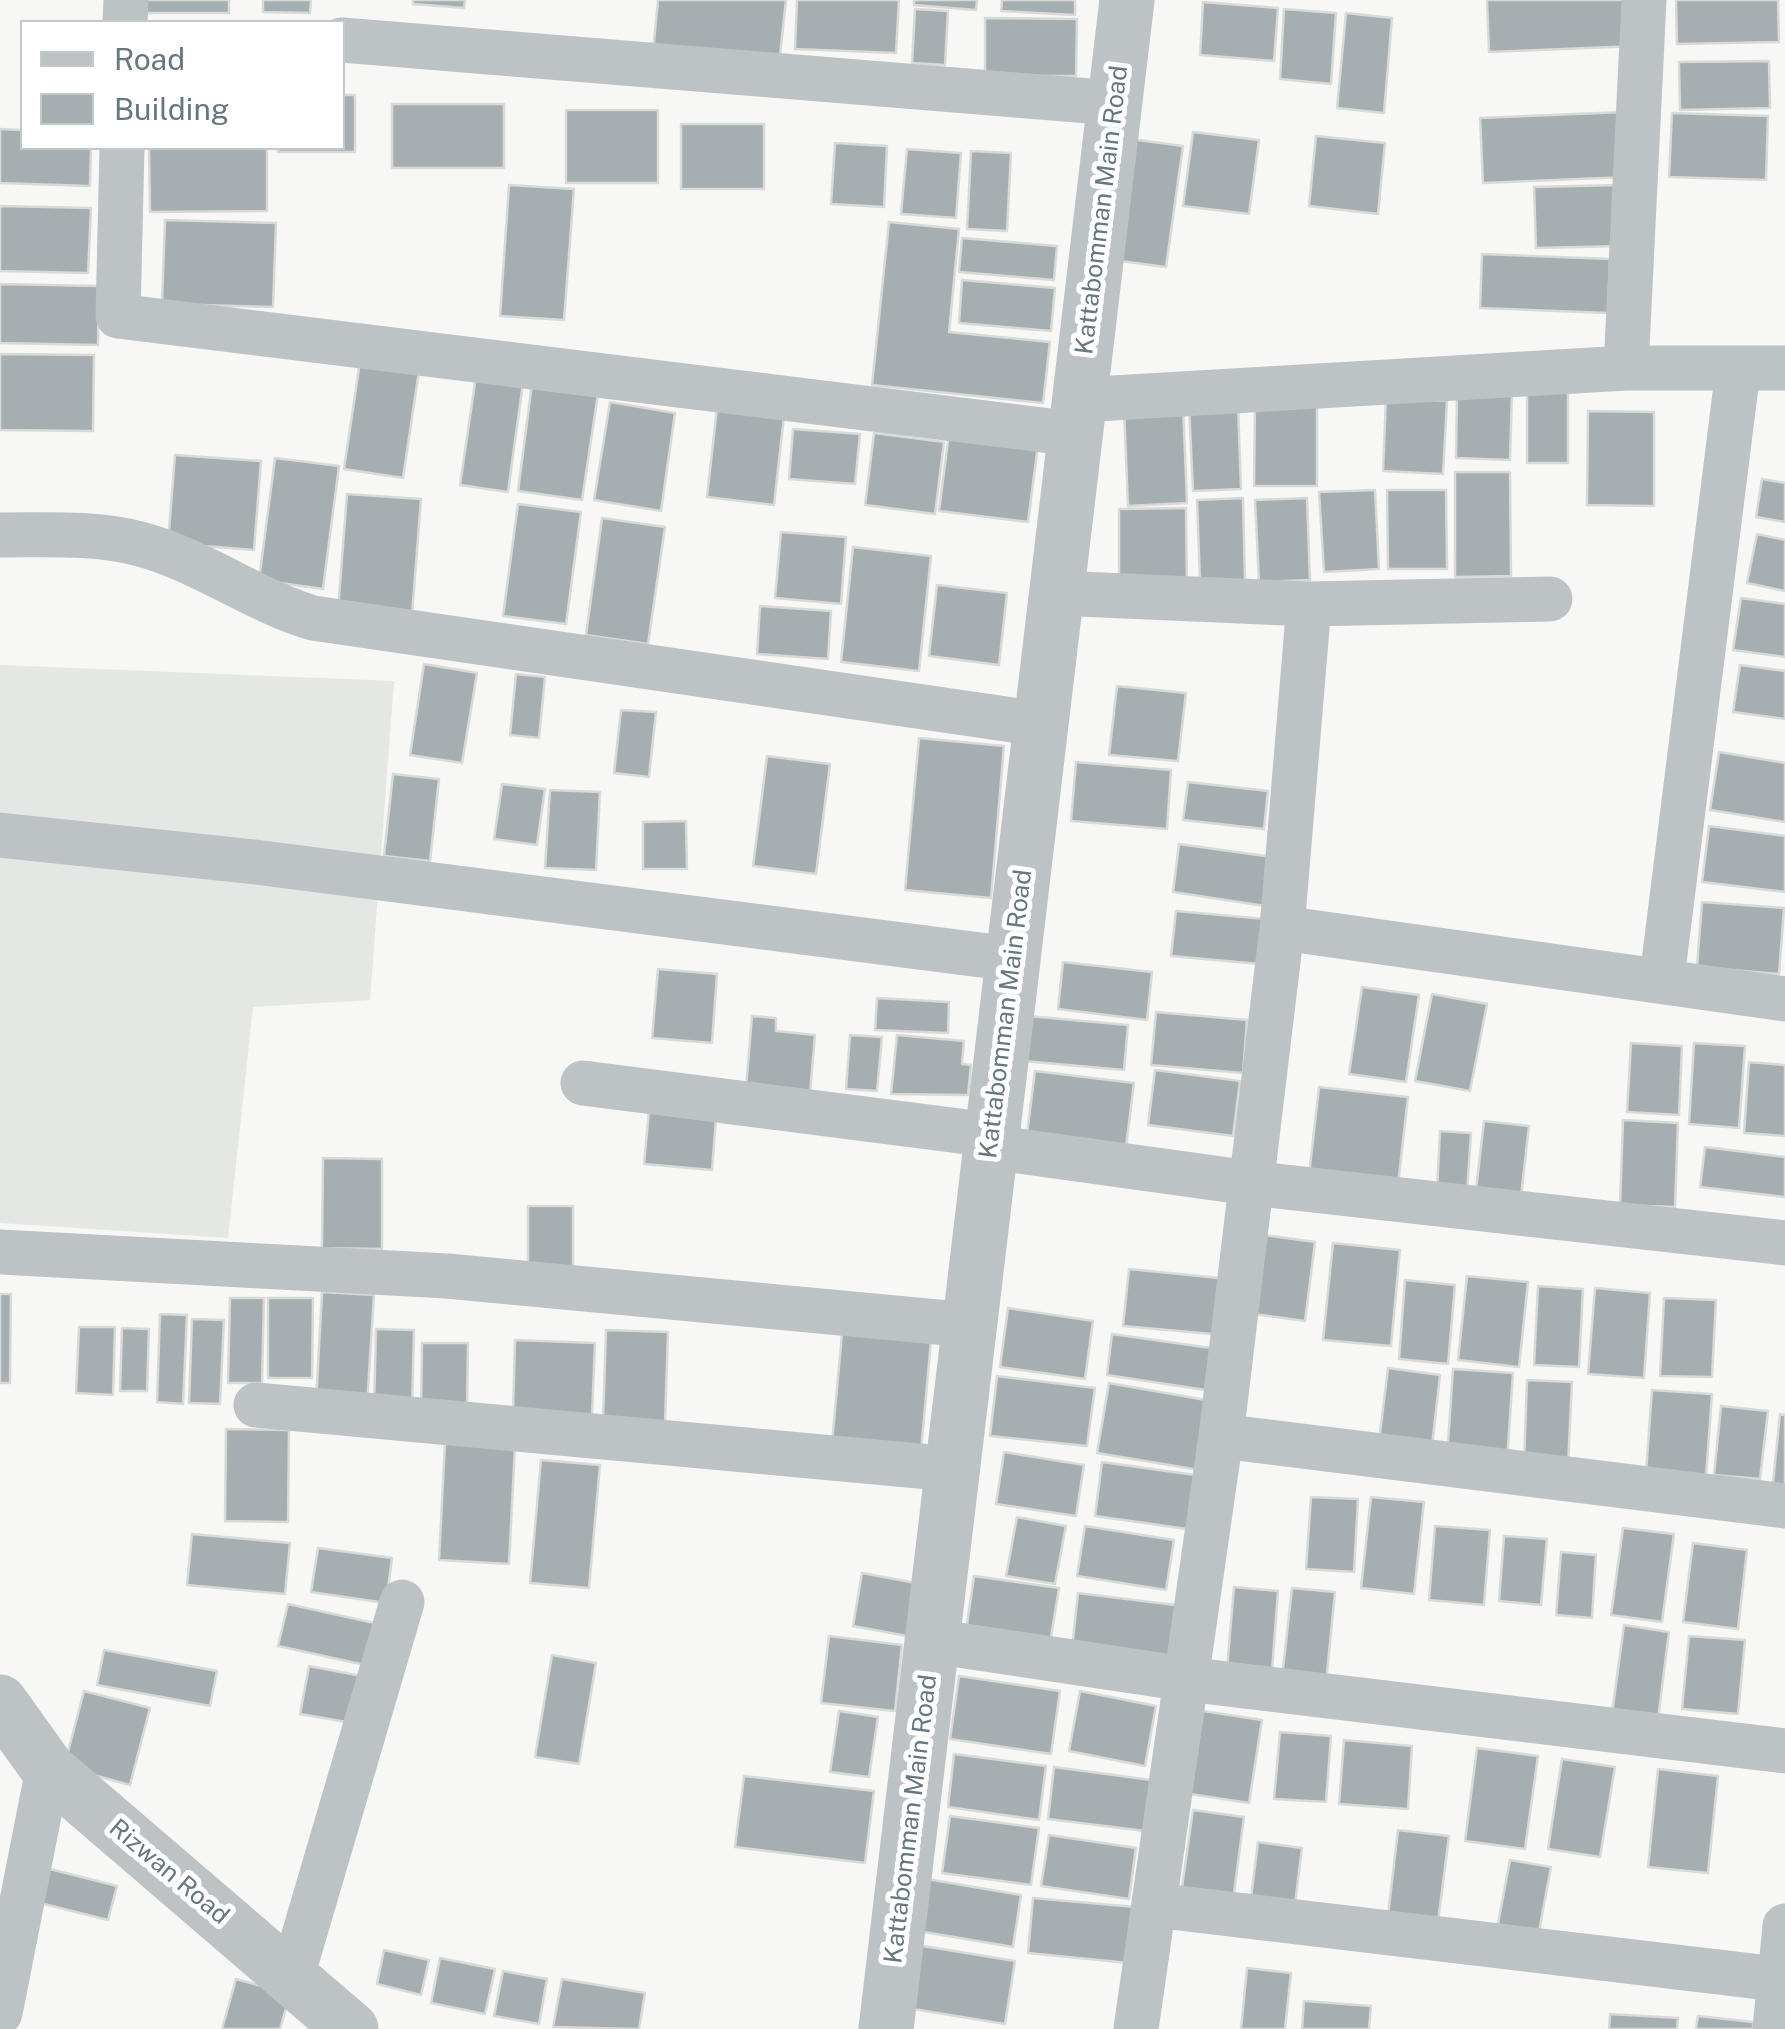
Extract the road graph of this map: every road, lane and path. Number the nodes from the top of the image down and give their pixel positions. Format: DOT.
graph roads {
  1 [pos="1128,0"];
  2 [pos="1644,0"];
  3 [pos="345,40"];
  4 [pos="1114,103"];
  5 [pos="122,150"];
  6 [pos="1626,368"];
  7 [pos="1785,368"];
  8 [pos="1738,370"];
  9 [pos="1077,417"];
  10 [pos="0,535"];
  11 [pos="1056,593"];
  12 [pos="1550,599"];
  13 [pos="1309,604"];
  14 [pos="1040,724"];
  15 [pos="0,835"];
  16 [pos="1282,928"];
  17 [pos="1012,959"];
  18 [pos="1662,978"];
  19 [pos="1785,999"];
  20 [pos="583,1084"];
  21 [pos="991,1141"];
  22 [pos="1250,1183"];
  23 [pos="1785,1243"];
  24 [pos="0,1252"];
  25 [pos="969,1325"];
  26 [pos="256,1405"];
  27 [pos="1221,1436"];
  28 [pos="952,1469"];
  29 [pos="1785,1506"];
  30 [pos="402,1602"];
  31 [pos="932,1641"];
  32 [pos="1186,1680"];
  33 [pos="0,1702"];
  34 [pos="1785,1751"];
  35 [pos="48,1769"];
  36 [pos="1154,1905"];
  37 [pos="1785,1926"];
  38 [pos="292,1976"];
  39 [pos="1782,1980"];
  40 [pos="0,2014"];
  41 [pos="351,2029"];
  42 [pos="886,2029"];
  43 [pos="1136,2029"];
  44 [pos="1775,2029"];
  1 -- 4 [label="street, Kattabomman Main Road"];
  2 -- 6 [label="street"];
  3 -- 4 [label="street"];
  4 -- 9 [label="street, Kattabomman Main Road"];
  5 -- 9 [label="street"];
  6 -- 8 [label="street"];
  6 -- 9 [label="street"];
  7 -- 8 [label="street"];
  8 -- 18 [label="street"];
  9 -- 11 [label="street, Kattabomman Main Road"];
  10 -- 14 [label="street"];
  11 -- 13 [label="street"];
  11 -- 14 [label="street, Kattabomman Main Road"];
  12 -- 13 [label="street"];
  13 -- 16 [label="street"];
  14 -- 17 [label="street, Kattabomman Main Road"];
  15 -- 17 [label="street"];
  16 -- 18 [label="street"];
  16 -- 22 [label="street"];
  17 -- 21 [label="street, Kattabomman Main Road"];
  18 -- 19 [label="street"];
  20 -- 21 [label="street"];
  21 -- 22 [label="street"];
  21 -- 25 [label="street, Kattabomman Main Road"];
  22 -- 23 [label="street"];
  22 -- 27 [label="street"];
  24 -- 25 [label="street"];
  25 -- 28 [label="street, Kattabomman Main Road"];
  26 -- 28 [label="street"];
  27 -- 29 [label="street"];
  27 -- 32 [label="street"];
  28 -- 31 [label="street, Kattabomman Main Road"];
  30 -- 38 [label="street"];
  31 -- 32 [label="street"];
  31 -- 42 [label="street, Kattabomman Main Road"];
  32 -- 34 [label="street"];
  32 -- 36 [label="street"];
  33 -- 35 [label="street, Rizwan Road"];
  35 -- 38 [label="street, Rizwan Road"];
  35 -- 40 [label="street"];
  36 -- 39 [label="street"];
  36 -- 43 [label="street"];
  37 -- 39 [label="street"];
  38 -- 41 [label="street, Rizwan Road"];
  39 -- 44 [label="street"];
}
